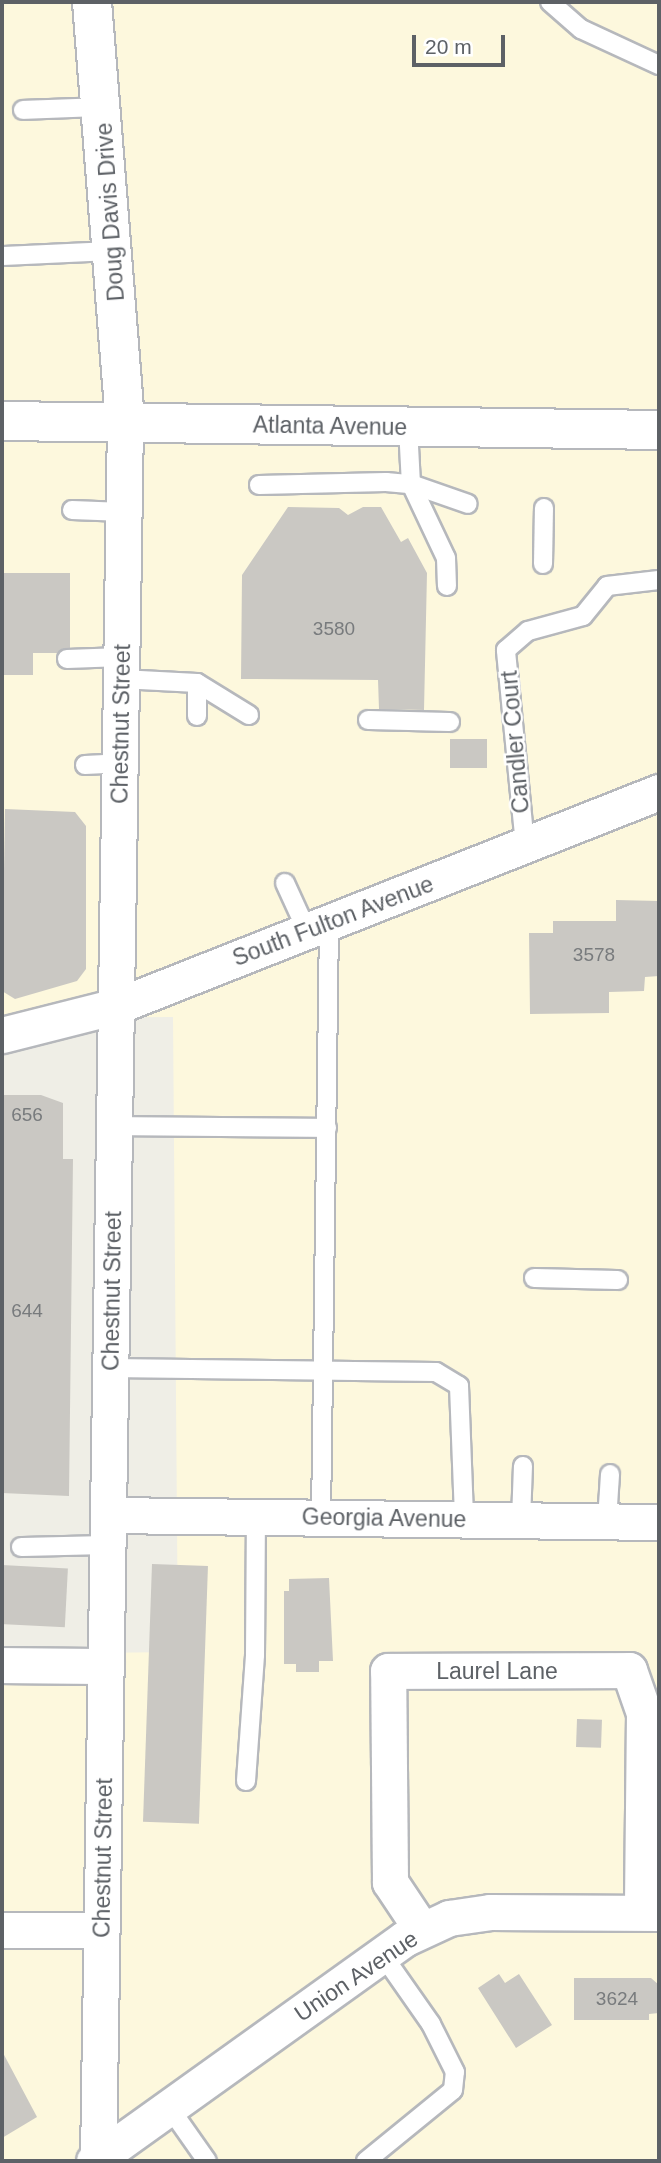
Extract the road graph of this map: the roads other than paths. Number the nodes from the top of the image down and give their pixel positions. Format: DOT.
graph roads {
  1 [pos="92,2"];
  2 [pos="550,2"];
  3 [pos="659,65"];
  4 [pos="102,107"];
  5 [pos="23,110"];
  6 [pos="113,251"];
  7 [pos="2,256"];
  8 [pos="2,421"];
  9 [pos="125,423"];
  10 [pos="408,427"];
  11 [pos="659,430"];
  12 [pos="411,484"];
  13 [pos="259,485"];
  14 [pos="468,504"];
  15 [pos="544,508"];
  16 [pos="72,509"];
  17 [pos="124,512"];
  18 [pos="544,564"];
  19 [pos="659,580"];
  20 [pos="447,586"];
  21 [pos="67,659"];
  22 [pos="122,668"];
  23 [pos="197,683"];
  24 [pos="249,715"];
  25 [pos="197,716"];
  26 [pos="368,720"];
  27 [pos="450,722"];
  28 [pos="120,763"];
  29 [pos="85,765"];
  30 [pos="659,792"];
  31 [pos="525,845"];
  32 [pos="285,883"];
  33 [pos="318,926"];
  34 [pos="117,1006"];
  35 [pos="2,1035"];
  36 [pos="115,1126"];
  37 [pos="327,1128"];
  38 [pos="534,1278"];
  39 [pos="618,1280"];
  40 [pos="110,1368"];
  41 [pos="323,1371"];
  42 [pos="523,1466"];
  43 [pos="610,1474"];
  44 [pos="256,1517"];
  45 [pos="321,1518"];
  46 [pos="464,1520"];
  47 [pos="521,1520"];
  48 [pos="607,1521"];
  49 [pos="659,1522"];
  50 [pos="108,1530"];
  51 [pos="21,1547"];
  52 [pos="2,1665"];
  53 [pos="106,1666"];
  54 [pos="246,1781"];
  55 [pos="650,1912"];
  56 [pos="2,1930"];
  57 [pos="102,1930"];
  58 [pos="422,1930"];
  59 [pos="382,1954"];
  60 [pos="169,2107"];
  61 [pos="96,2160"];
  62 [pos="207,2161"];
  63 [pos="366,2161"];
  1 -- 4 [label="street, Doug Davis Drive"];
  2 -- 3 [label="lane"];
  4 -- 5 [label="lane"];
  4 -- 6 [label="street, Doug Davis Drive"];
  6 -- 7 [label="lane"];
  6 -- 9 [label="street, Doug Davis Drive"];
  8 -- 9 [label="street, Atlanta Avenue"];
  9 -- 10 [label="street, Atlanta Avenue"];
  9 -- 17 [label="street, Chestnut Street"];
  10 -- 11 [label="street, Atlanta Avenue"];
  10 -- 12 [label="lane"];
  12 -- 13 [label="lane"];
  12 -- 14 [label="lane"];
  12 -- 20 [label="lane"];
  15 -- 18 [label="lane"];
  16 -- 17 [label="lane"];
  17 -- 22 [label="street, Chestnut Street"];
  19 -- 31 [label="lane, Candler Court"];
  21 -- 22 [label="lane"];
  22 -- 23 [label="lane"];
  22 -- 28 [label="street, Chestnut Street"];
  23 -- 24 [label="lane"];
  23 -- 25 [label="lane"];
  26 -- 27 [label="lane"];
  28 -- 29 [label="lane"];
  28 -- 34 [label="street, Chestnut Street"];
  30 -- 31 [label="street, South Fulton Avenue"];
  31 -- 33 [label="street, South Fulton Avenue"];
  32 -- 33 [label="lane"];
  33 -- 34 [label="street, South Fulton Avenue"];
  33 -- 37 [label="lane"];
  34 -- 35 [label="street, South Fulton Avenue"];
  34 -- 36 [label="street, Chestnut Street"];
  36 -- 37 [label="lane"];
  36 -- 40 [label="street, Chestnut Street"];
  37 -- 41 [label="lane"];
  38 -- 39 [label="lane"];
  40 -- 41 [label="lane"];
  40 -- 50 [label="street, Chestnut Street"];
  41 -- 45 [label="lane"];
  41 -- 46 [label="lane"];
  42 -- 47 [label="lane"];
  43 -- 48 [label="lane"];
  44 -- 45 [label="street, Georgia Avenue"];
  44 -- 50 [label="street, Georgia Avenue"];
  44 -- 54 [label="lane"];
  45 -- 46 [label="street, Georgia Avenue"];
  46 -- 47 [label="street, Georgia Avenue"];
  47 -- 48 [label="street, Georgia Avenue"];
  48 -- 49 [label="street, Georgia Avenue"];
  50 -- 51 [label="lane"];
  50 -- 53 [label="street, Chestnut Street"];
  52 -- 53 [label="street"];
  53 -- 57 [label="street, Chestnut Street"];
  55 -- 58 [label="street, Union Avenue"];
  55 -- 58 [label="street, Laurel Lane"];
  56 -- 57 [label="street"];
  57 -- 61 [label="street, Chestnut Street"];
  58 -- 59 [label="street, Union Avenue"];
  59 -- 60 [label="street, Union Avenue"];
  59 -- 63 [label="lane"];
  60 -- 61 [label="street, Union Avenue"];
  60 -- 62 [label="lane"];
}
